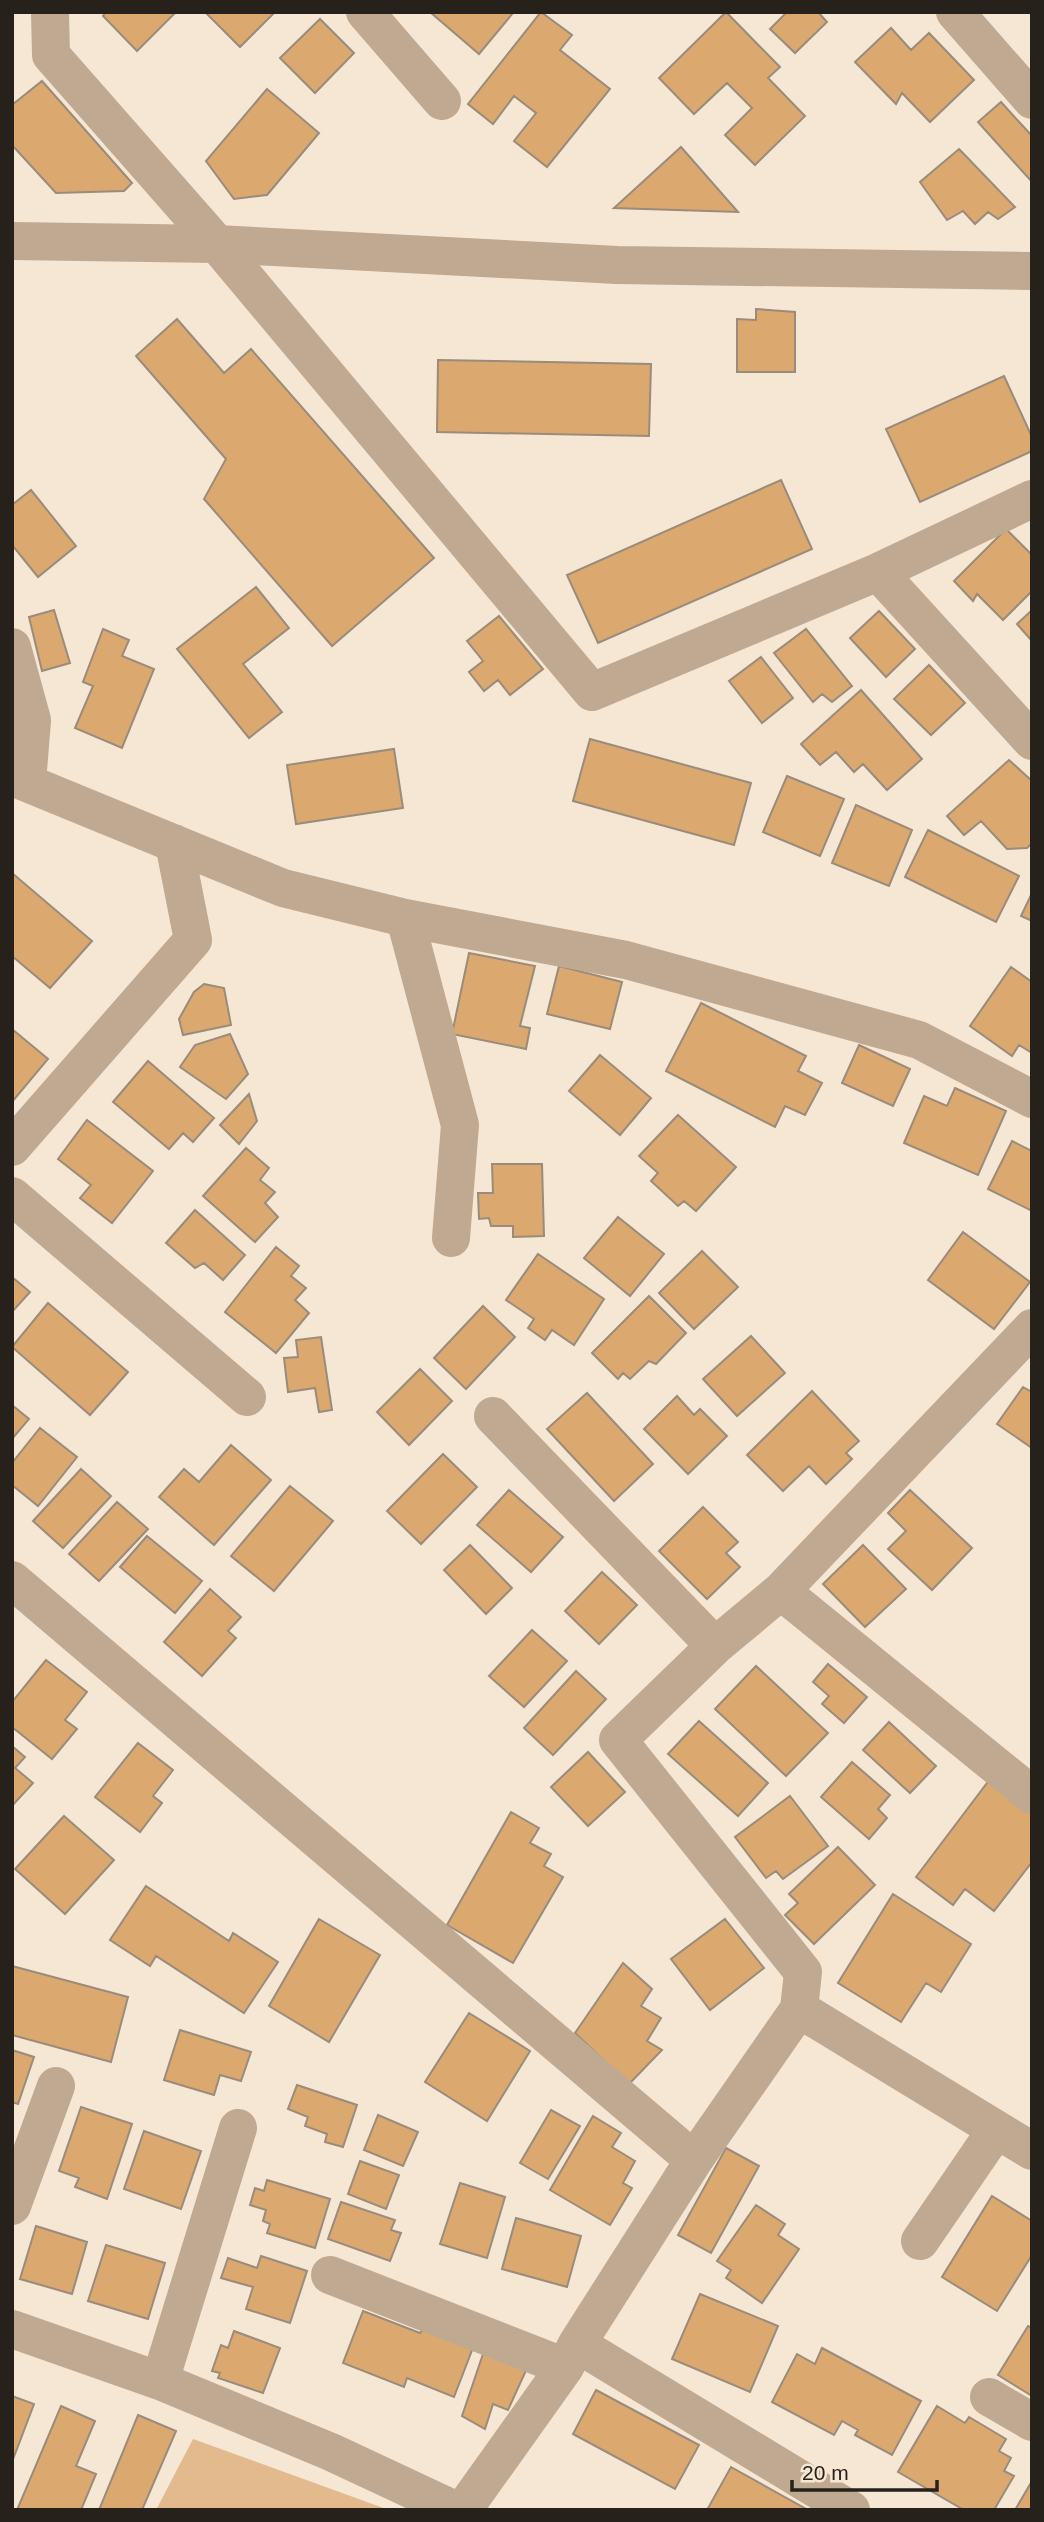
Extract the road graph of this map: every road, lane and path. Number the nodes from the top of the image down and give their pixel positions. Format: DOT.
graph roads {
  1 [pos="51,12"];
  2 [pos="365,12"];
  3 [pos="955,12"];
  4 [pos="1032,100"];
  5 [pos="442,101"];
  6 [pos="12,241"];
  7 [pos="217,244"];
  8 [pos="1032,271"];
  9 [pos="1032,499"];
  10 [pos="878,572"];
  11 [pos="12,647"];
  12 [pos="1032,741"];
  13 [pos="20,780"];
  14 [pos="174,843"];
  15 [pos="405,918"];
  16 [pos="1032,1099"];
  17 [pos="12,1147"];
  18 [pos="12,1195"];
  19 [pos="451,1238"];
  20 [pos="1032,1328"];
  21 [pos="247,1397"];
  22 [pos="493,1416"];
  23 [pos="12,1580"];
  24 [pos="782,1591"];
  25 [pos="715,1646"];
  26 [pos="1032,1795"];
  27 [pos="799,2009"];
  28 [pos="56,2086"];
  29 [pos="238,2128"];
  30 [pos="996,2130"];
  31 [pos="1032,2151"];
  32 [pos="694,2160"];
  33 [pos="12,2206"];
  34 [pos="920,2241"];
  35 [pos="330,2275"];
  36 [pos="12,2329"];
  37 [pos="571,2355"];
  38 [pos="160,2381"];
  39 [pos="989,2397"];
  40 [pos="1032,2422"];
  41 [pos="455,2510"];
  42 [pos="463,2510"];
  43 [pos="850,2510"];
  1 -- 7 [label="street"];
  2 -- 5 [label="street"];
  3 -- 4 [label="street"];
  6 -- 7 [label="street"];
  7 -- 8 [label="street"];
  7 -- 10 [label="street"];
  9 -- 10 [label="street"];
  10 -- 12 [label="street"];
  11 -- 13 [label="street"];
  13 -- 14 [label="street"];
  14 -- 15 [label="street"];
  14 -- 17 [label="street"];
  15 -- 16 [label="street"];
  15 -- 19 [label="street"];
  18 -- 21 [label="street"];
  20 -- 24 [label="street"];
  22 -- 25 [label="street"];
  23 -- 32 [label="street"];
  24 -- 25 [label="street"];
  24 -- 26 [label="street"];
  25 -- 27 [label="street"];
  27 -- 30 [label="street"];
  27 -- 32 [label="street"];
  28 -- 33 [label="street"];
  29 -- 38 [label="street"];
  30 -- 31 [label="street"];
  30 -- 34 [label="street"];
  32 -- 37 [label="street"];
  35 -- 37 [label="street"];
  36 -- 38 [label="street"];
  37 -- 42 [label="street"];
  37 -- 43 [label="street"];
  38 -- 41 [label="street"];
  39 -- 40 [label="street"];
}
